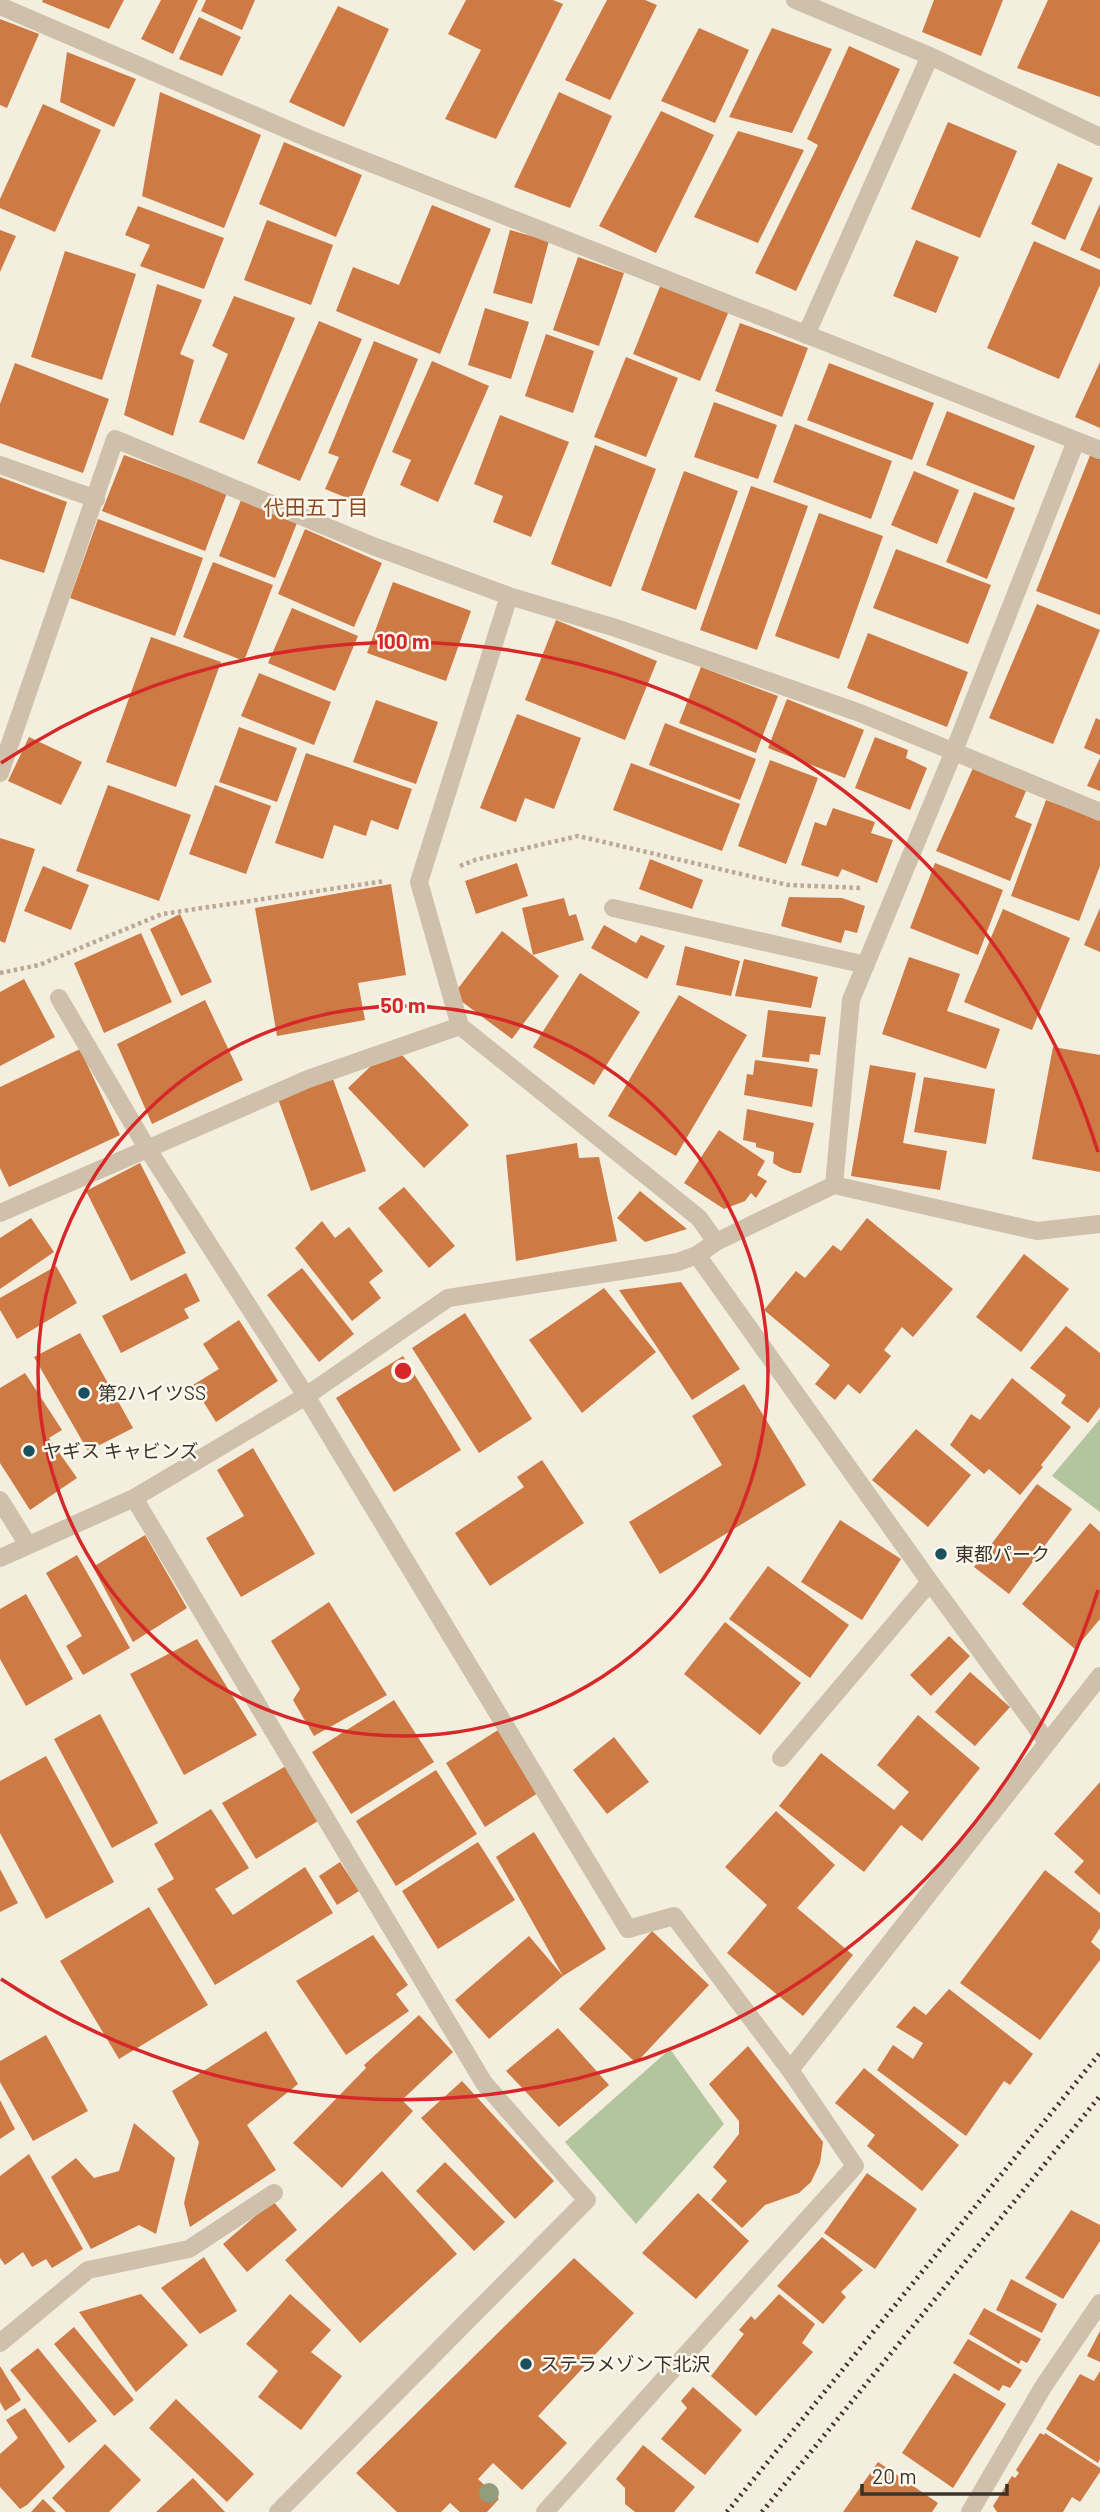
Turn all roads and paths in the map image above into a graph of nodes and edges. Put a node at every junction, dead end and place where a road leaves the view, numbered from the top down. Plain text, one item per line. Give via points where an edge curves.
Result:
1 (795, 0) edge
2 (0, 6) edge
3 (930, 56) junction
4 (1100, 137) edge
5 (806, 335) junction
6 (1076, 440) junction
7 (1100, 450) edge
8 (0, 465) edge
9 (96, 499) junction
10 (509, 596) junction
11 (4, 749) edge
12 (954, 751) junction
13 (0, 773) edge
14 (1100, 812) edge
15 (419, 882) junction
16 (897, 889) junction
17 (613, 908) dead end
18 (866, 965) junction
19 (0, 973) edge
20 (59, 998) dead end
21 (460, 1026) junction
22 (147, 1148) junction
23 (834, 1185) junction
24 (0, 1213) edge
25 (1100, 1224) edge
26 (716, 1241) junction
27 (697, 1255) junction
28 (306, 1396) junction
29 (134, 1499) junction
30 (0, 1500) edge
31 (27, 1545) junction
32 (0, 1558) edge
33 (930, 1582) junction
34 (1100, 1675) edge
35 (1047, 1742) junction
36 (781, 1758) dead end
37 (790, 2070) junction
38 (274, 2193) dead end
39 (1100, 2303) edge
40 (0, 2343) edge
41 (278, 2512) edge
42 (545, 2512) edge
43 (970, 2512) edge

1 - 3 street
2 - 5 street via 312,140
3 - 4 street
3 - 5 street
5 - 6 street
6 - 7 street
6 - 12 street
8 - 9 street
9 - 10 street via 115,439 373,546
9 - 11 street
10 - 12 street via 847,708
10 - 15 street
11 - 13 street
12 - 14 street
12 - 16 street
15 - 16 path via 475,860 578,836 788,885
15 - 19 path via 396,880 162,914 39,965
15 - 21 street
16 - 18 street
17 - 18 street
18 - 23 street via 851,1000
20 - 22 street
21 - 22 street via 308,1079
21 - 26 street via 699,1218
22 - 24 street
22 - 28 street
23 - 25 street via 1037,1231
23 - 26 street
26 - 27 street
27 - 28 street via 678,1262 448,1298
27 - 33 street
28 - 29 street
28 - 37 street via 628,1929 674,1916
29 - 31 street
29 - 41 street via 484,2083 587,2200
30 - 31 street
31 - 32 street
33 - 35 street
33 - 36 street
34 - 35 street
35 - 37 street
37 - 42 street via 855,2166
38 - 40 street via 190,2249 88,2270
39 - 43 street via 1043,2387

